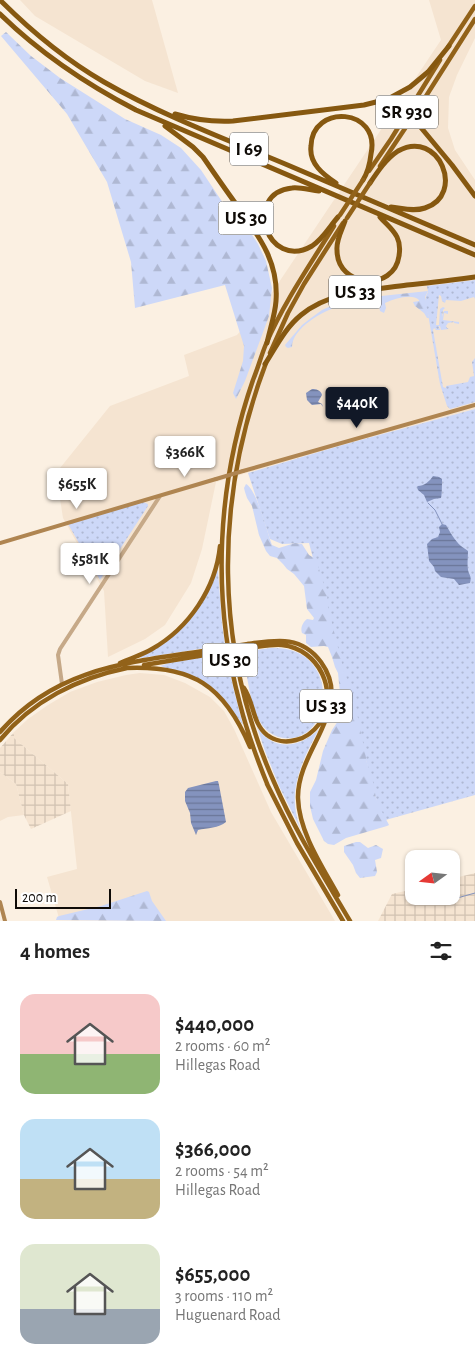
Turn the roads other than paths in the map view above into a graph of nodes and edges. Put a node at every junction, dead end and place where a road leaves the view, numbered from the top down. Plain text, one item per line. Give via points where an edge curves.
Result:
1 (0, 0) edge
2 (475, 6) edge
3 (0, 14) edge
4 (475, 19) edge
5 (449, 46) junction
6 (158, 110) junction
7 (414, 115) junction
8 (157, 120) junction
9 (364, 178) junction
10 (371, 181) junction
11 (340, 187) junction
12 (327, 193) junction
13 (475, 196) edge
14 (383, 206) junction
15 (378, 215) junction
16 (339, 216) junction
17 (346, 219) junction
18 (475, 245) edge
19 (475, 256) edge
20 (475, 277) edge
21 (267, 342) junction
22 (266, 364) junction
23 (475, 405) edge
24 (160, 496) junction
25 (222, 528) junction
26 (0, 542) edge
27 (248, 646) junction
28 (217, 651) junction
29 (113, 666) junction
30 (126, 668) junction
31 (240, 682) junction
32 (62, 684) junction
33 (0, 732) edge
34 (0, 740) edge
35 (268, 786) junction
36 (0, 902) edge
37 (5, 921) edge
38 (343, 921) edge
39 (351, 921) edge

1 - 6 highway, I 69 via 78,65
2 - 5 highway, SR 930
3 - 8 highway, I 69 via 76,76
4 - 7 highway, SR 930
5 - 6 highway via 428,72 410,87 388,99 364,105 233,122 196,120
5 - 9 highway, SR 930
6 - 11 highway, I 69
7 - 10 highway, SR 930
7 - 13 highway
8 - 12 highway, I 69
8 - 21 highway, US 30 via 203,157 265,247 274,270 276,291
9 - 11 highway, US 33 via 372,151 370,132 361,121 332,117 315,130 310,150 318,168
9 - 16 highway, US 33, bridge
10 - 14 highway, US 30 via 387,161 408,147 431,152 442,164 446,182 439,199 432,205 416,210
10 - 17 highway, US 30, bridge
11 - 14 highway, I 69
12 - 15 highway, I 69
12 - 16 highway via 292,187 276,193 264,213 268,235 287,250 304,250 314,245
14 - 18 highway, I 69
15 - 17 highway via 397,237 400,254 389,274 374,281 352,277 340,264 337,242
15 - 19 highway, I 69
16 - 21 highway, US 33
17 - 22 highway, US 30 via 304,284
20 - 22 highway, US 33 via 368,290 319,303 289,327
21 - 25 highway, US 30 via 236,436
22 - 31 highway, US 30 via 251,407 233,484 229,530 228,598
23 - 24 main road, bridge
24 - 26 main road
24 - 32 street via 60,649
25 - 29 highway via 214,574 194,612 158,645
25 - 35 highway, US 30 via 223,595 230,661 239,703
27 - 28 highway, US 33, bridge
27 - 31 highway, US 33 via 284,645 312,659 322,672 327,704 311,733 288,742 276,739 266,734 257,723
27 - 39 highway via 283,640 301,645 314,654 329,677 331,706 303,768 298,808 307,836
28 - 29 highway
28 - 30 highway, US 33
29 - 32 highway
30 - 34 highway, US 33 via 94,676 63,690 26,714
30 - 35 highway via 173,670 211,689 235,715
31 - 39 highway, US 30 via 261,749 282,800
32 - 33 highway via 30,703
35 - 38 highway, US 30
36 - 37 main road

